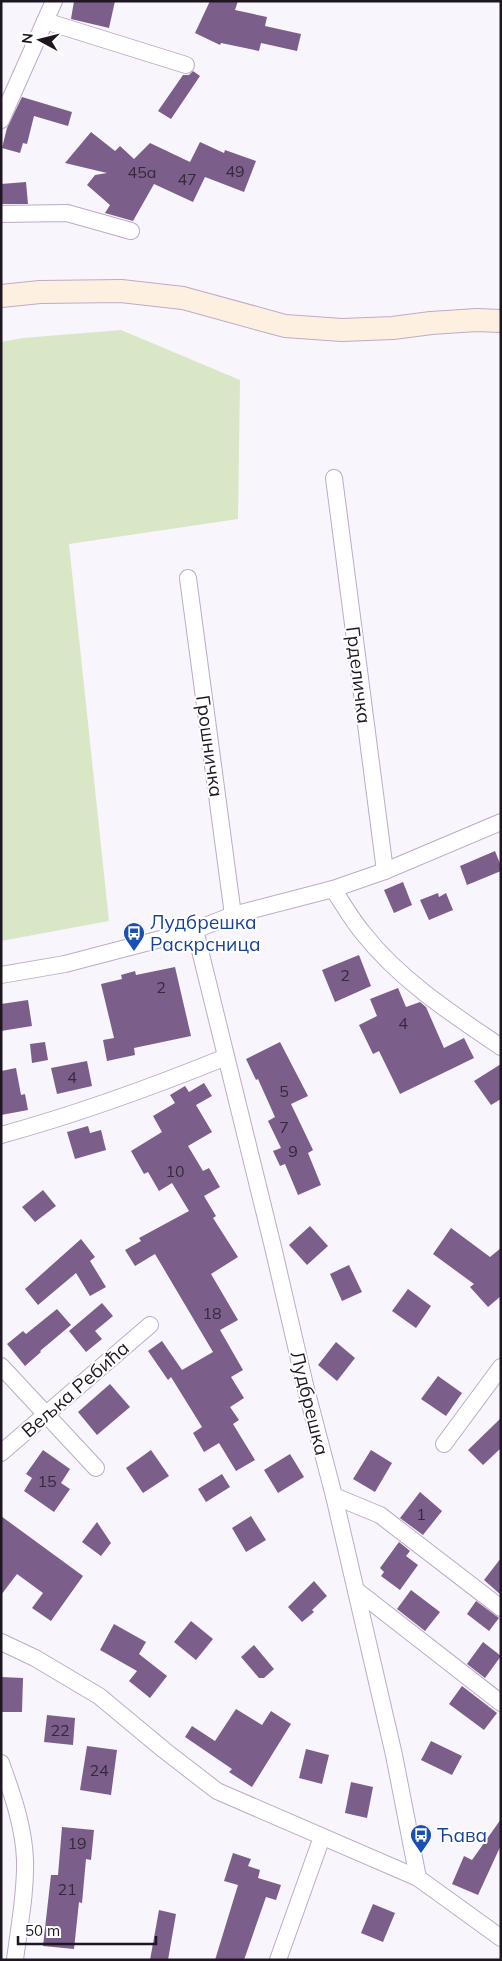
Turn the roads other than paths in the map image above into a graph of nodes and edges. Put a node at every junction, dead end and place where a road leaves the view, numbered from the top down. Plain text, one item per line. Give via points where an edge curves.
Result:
1 (54, 1) edge
2 (44, 21) junction
3 (186, 65) dead end
4 (1, 120) edge
5 (1, 214) edge
6 (131, 231) dead end
7 (1, 296) edge
8 (501, 321) edge
9 (334, 478) dead end
10 (188, 578) dead end
11 (501, 822) edge
12 (385, 871) junction
13 (333, 889) junction
14 (233, 915) junction
15 (195, 930) junction
16 (1, 975) edge
17 (501, 1047) edge
18 (226, 1057) junction
19 (1, 1135) edge
20 (150, 1325) dead end
21 (1, 1366) edge
22 (501, 1367) edge
23 (46, 1414) junction
24 (444, 1444) dead end
25 (1, 1453) edge
26 (96, 1468) dead end
27 (334, 1496) junction
28 (356, 1590) junction
29 (501, 1608) edge
30 (1, 1642) edge
31 (501, 1703) edge
32 (1, 1763) edge
33 (322, 1837) junction
34 (418, 1878) junction
35 (501, 1938) edge
36 (15, 1960) edge
37 (278, 1960) edge

1 - 2 street
2 - 3 street
2 - 4 street
5 - 6 street via 67,213
7 - 8 street via 121,291 183,298 285,326 342,330
9 - 12 street, Грделичка
10 - 14 street, Грошничка
11 - 12 street
12 - 13 street
13 - 14 street
13 - 17 street via 363,934 398,971
14 - 15 street
15 - 16 street via 65,964
15 - 18 street, Лудбрешка
18 - 19 street via 134,1094
18 - 27 street, Лудбрешка via 304,1386
20 - 23 street, Вељка Ребића
21 - 23 street
22 - 24 street
23 - 25 street, Вељка Ребића
23 - 26 street
27 - 28 street, Лудбрешка
27 - 29 street via 380,1515
28 - 31 street
28 - 34 street, Лудбрешка
30 - 33 street via 99,1696 217,1791
32 - 36 street via 18,1814 25,1859
33 - 34 street
33 - 37 street
34 - 35 street

